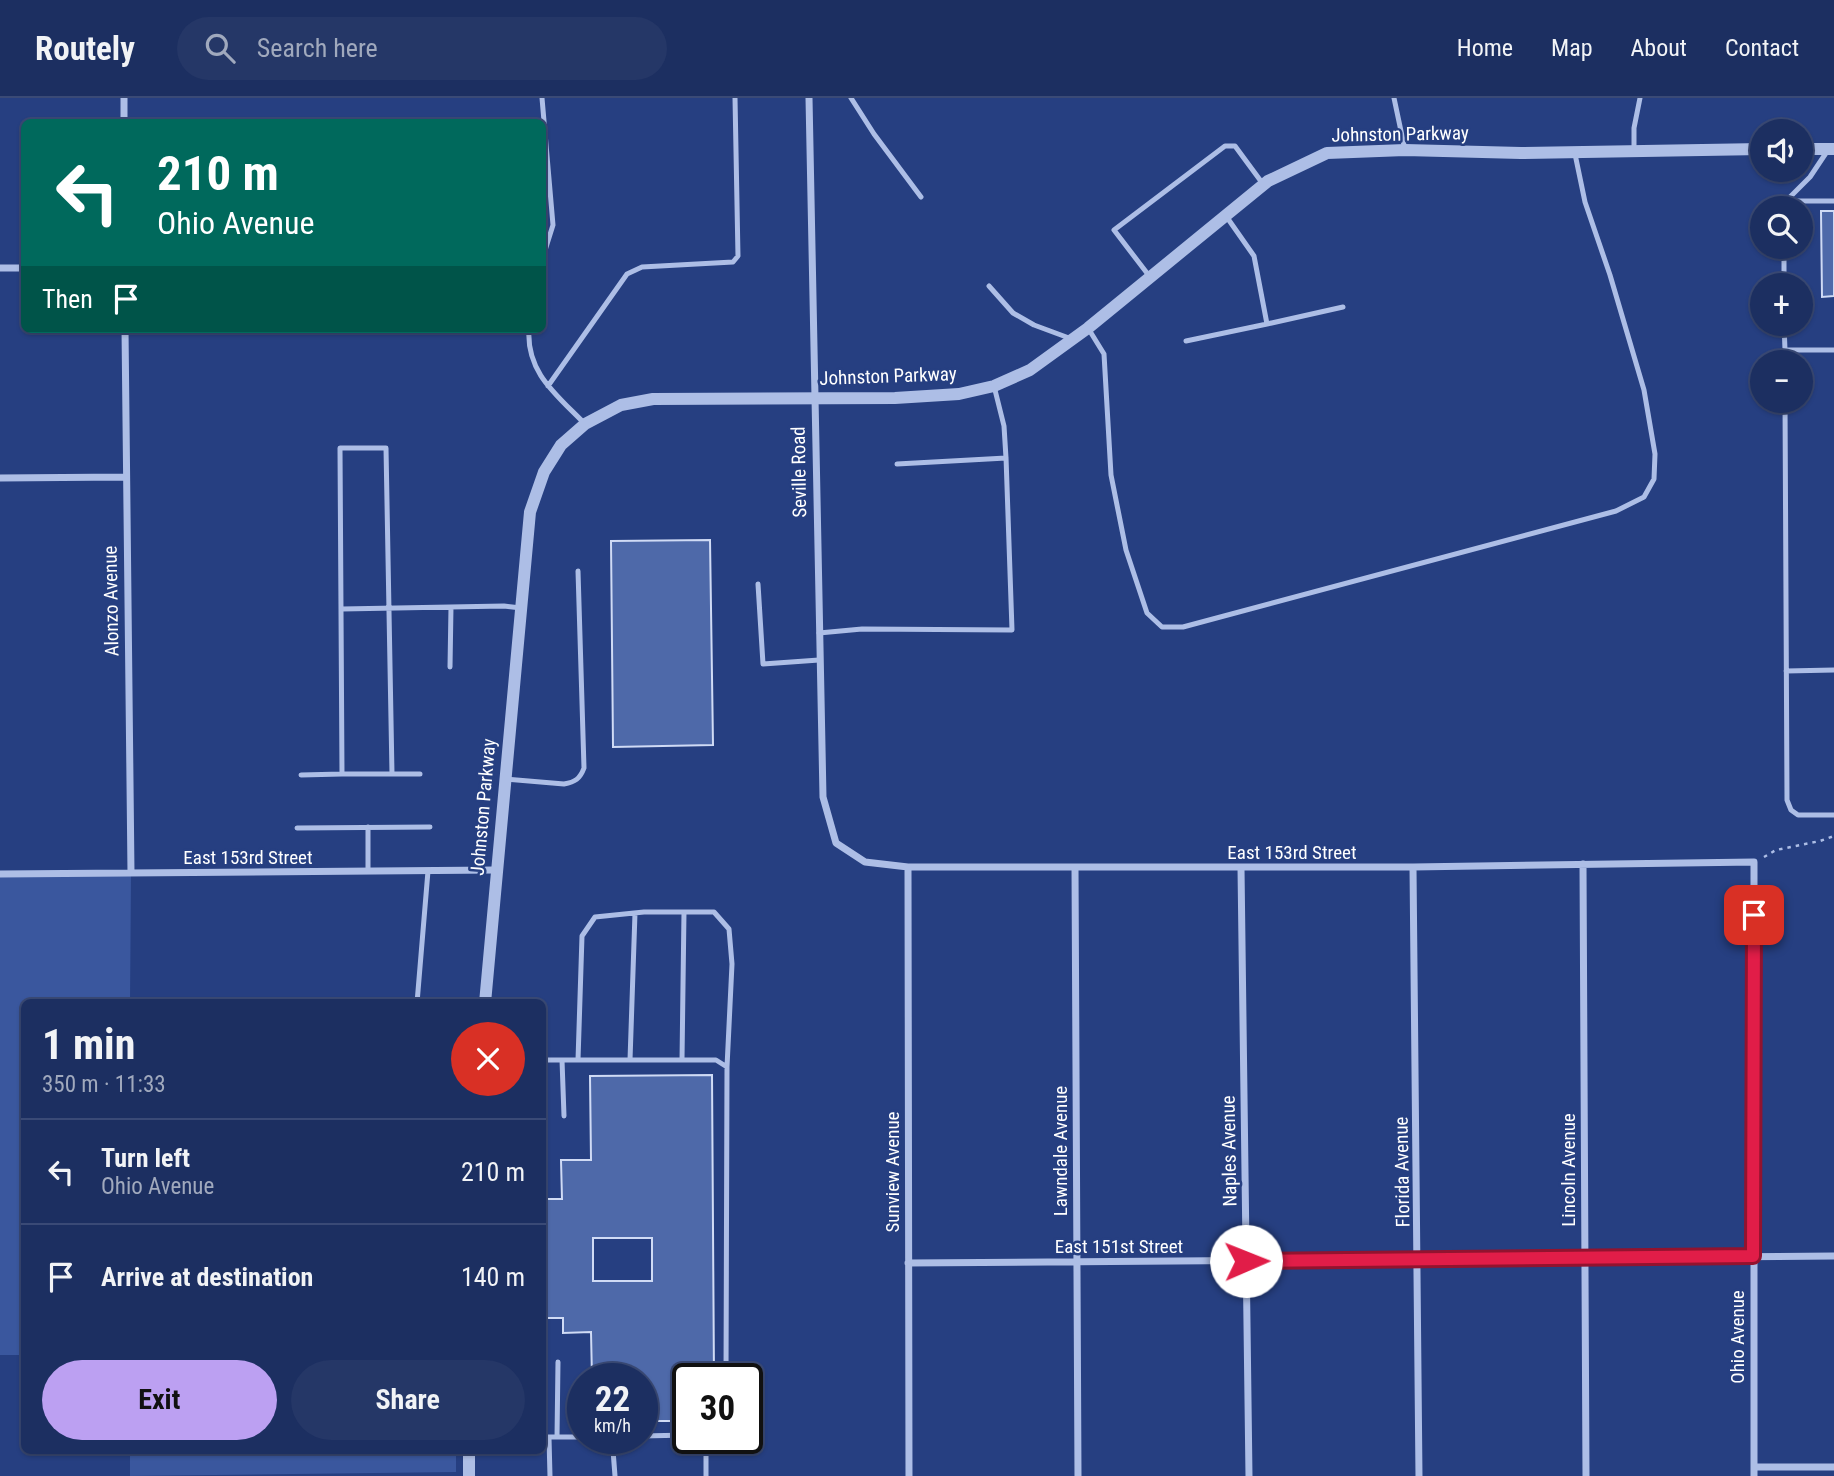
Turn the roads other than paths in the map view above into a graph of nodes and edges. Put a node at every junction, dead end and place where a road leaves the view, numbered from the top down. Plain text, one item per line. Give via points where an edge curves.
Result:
1 (124, 98) edge
2 (542, 98) edge
3 (735, 98) edge
4 (808, 98) edge
5 (851, 98) edge
6 (1394, 98) edge
7 (1640, 98) edge
8 (124, 119) edge
9 (544, 119) edge
10 (546, 144) edge
11 (1750, 149) edge
12 (1813, 149) edge
13 (1831, 149) edge
14 (1405, 150) junction
15 (1634, 151) junction
16 (1575, 152) junction
17 (1264, 185) junction
18 (1794, 196) edge
19 (921, 197) dead end
20 (1834, 201) edge
21 (1813, 203) edge
22 (1226, 216) junction
23 (546, 247) edge
24 (0, 268) edge
25 (21, 268) edge
26 (1150, 277) junction
27 (989, 286) dead end
28 (1343, 307) dead end
29 (1267, 324) junction
30 (1088, 328) junction
31 (125, 333) edge
32 (529, 333) edge
33 (1784, 336) edge
34 (1072, 339) junction
35 (1186, 341) dead end
36 (1834, 349) edge
37 (1785, 350) joint
38 (548, 386) junction
39 (994, 386) junction
40 (813, 399) junction
41 (1785, 413) edge
42 (585, 424) junction
43 (1006, 457) junction
44 (897, 464) dead end
45 (125, 477) junction
46 (0, 478) edge
47 (578, 571) dead end
48 (758, 583) dead end
49 (451, 607) junction
50 (521, 608) junction
51 (342, 609) junction
52 (389, 609) junction
53 (819, 633) junction
54 (820, 660) junction
55 (450, 667) dead end
56 (1834, 670) edge
57 (1786, 671) junction
58 (341, 774) junction
59 (392, 774) junction
60 (419, 774) dead end
61 (301, 775) dead end
62 (505, 779) junction
63 (1834, 816) edge
64 (368, 827) junction
65 (430, 827) dead end
66 (297, 828) dead end
67 (836, 843) joint
68 (1754, 862) joint
69 (1583, 864) junction
70 (908, 867) junction
71 (1075, 867) junction
72 (1241, 867) junction
73 (1413, 867) junction
74 (496, 870) junction
75 (428, 871) junction
76 (368, 872) junction
77 (131, 873) junction
78 (0, 874) edge
79 (684, 912) junction
80 (635, 913) junction
81 (418, 999) edge
82 (485, 999) edge
83 (546, 1060) edge
84 (562, 1060) junction
85 (578, 1060) junction
86 (630, 1060) junction
87 (682, 1060) junction
88 (726, 1067) junction
89 (564, 1116) dead end
90 (1753, 1256) junction
91 (1834, 1256) edge
92 (1419, 1259) junction
93 (1584, 1259) junction
94 (1246, 1261) junction
95 (1076, 1262) junction
96 (908, 1263) junction
97 (558, 1362) dead end
98 (726, 1363) edge
99 (546, 1437) edge
100 (557, 1437) junction
101 (567, 1437) edge
102 (469, 1454) edge
103 (613, 1454) edge
104 (705, 1454) edge
105 (1834, 1467) edge
106 (1754, 1472) edge
107 (469, 1476) edge
108 (550, 1476) edge
109 (615, 1476) edge
110 (706, 1476) edge
111 (909, 1476) edge
112 (1078, 1476) edge
113 (1249, 1476) edge
114 (1419, 1476) edge
115 (1586, 1476) edge

1 - 8 street
2 - 9 lane
3 - 38 lane via 738,256 733,262 642,267 627,274
4 - 40 street, Seville Road
5 - 19 lane
6 - 14 lane
7 - 15 lane
10 - 23 lane via 553,225
11 - 15 street, Johnston Parkway
12 - 13 street
13 - 18 lane
14 - 16 street, Johnston Parkway
14 - 17 street, Johnston Parkway via 1327,153
15 - 16 street, Johnston Parkway
16 - 30 lane via 1585,202 1644,390 1655,454 1654,479 1644,497 1616,511 1184,627 1162,627 1147,613 1126,550 1111,475 1104,355
17 - 22 street, Johnston Parkway
17 - 26 lane via 1235,146 1225,146 1114,230
20 - 21 lane
22 - 26 street, Johnston Parkway
22 - 29 lane via 1254,256
24 - 25 street
26 - 30 street, Johnston Parkway
27 - 34 lane via 1013,313
28 - 29 lane
29 - 35 lane
30 - 34 street, Johnston Parkway
31 - 45 street, Alonzo Avenue
32 - 38 lane via 532,362
33 - 37 lane
34 - 39 street, Johnston Parkway via 1030,370
36 - 37 lane
38 - 42 lane
39 - 40 street, Johnston Parkway via 959,394
39 - 43 lane
40 - 42 street, Johnston Parkway via 653,399 621,405
40 - 53 street, Seville Road
41 - 57 lane
42 - 50 street, Johnston Parkway via 561,445 544,472 530,512
43 - 44 lane
43 - 53 lane via 1012,630
45 - 46 street
45 - 77 street, Alonzo Avenue
47 - 62 lane via 584,768 574,782
48 - 54 lane via 763,664
49 - 50 lane
49 - 52 lane
49 - 55 lane
50 - 62 street, Johnston Parkway
51 - 52 lane
51 - 52 lane via 340,448 386,447
51 - 58 lane
52 - 59 lane
53 - 54 street, Seville Road
54 - 67 street, Seville Road via 823,797
56 - 57 lane
57 - 63 lane via 1787,800 1798,815
58 - 59 lane
58 - 61 lane
59 - 60 lane
62 - 74 street, Johnston Parkway
64 - 65 lane
64 - 66 lane
64 - 76 lane
67 - 70 street, East 153rd Street via 865,862
68 - 69 street, East 153rd Street
68 - 90 street, Ohio Avenue
69 - 73 street, East 153rd Street
69 - 93 street, Lincoln Avenue
70 - 71 street, East 153rd Street
70 - 96 street, Sunview Avenue
71 - 72 street, East 153rd Street
71 - 95 street, Lawndale Avenue
72 - 73 street, East 153rd Street
72 - 94 street, Naples Avenue
73 - 92 street, Florida Avenue
74 - 75 street, East 153rd Street
74 - 82 street, Johnston Parkway
75 - 76 street, East 153rd Street
75 - 81 lane
76 - 77 street, East 153rd Street
77 - 78 street, East 153rd Street
79 - 80 lane
79 - 87 lane
79 - 88 lane via 714,912 729,929 732,964
80 - 85 lane via 596,916 582,936
80 - 86 lane
83 - 84 lane
84 - 85 lane
84 - 89 lane
85 - 86 lane
86 - 87 lane
87 - 88 lane via 716,1060
88 - 98 lane
90 - 91 street, East 151st Street
90 - 93 street, East 151st Street
90 - 106 street, Ohio Avenue
92 - 93 street, East 151st Street
92 - 94 street, East 151st Street
92 - 114 street, Florida Avenue
93 - 115 street, Lincoln Avenue
94 - 95 street, East 151st Street
94 - 113 street, Naples Avenue
95 - 96 street, East 151st Street
95 - 112 street, Lawndale Avenue
96 - 111 street, Sunview Avenue
97 - 100 lane
99 - 100 lane
99 - 108 lane
100 - 101 lane
102 - 107 street
103 - 109 lane
104 - 110 lane
105 - 106 street

